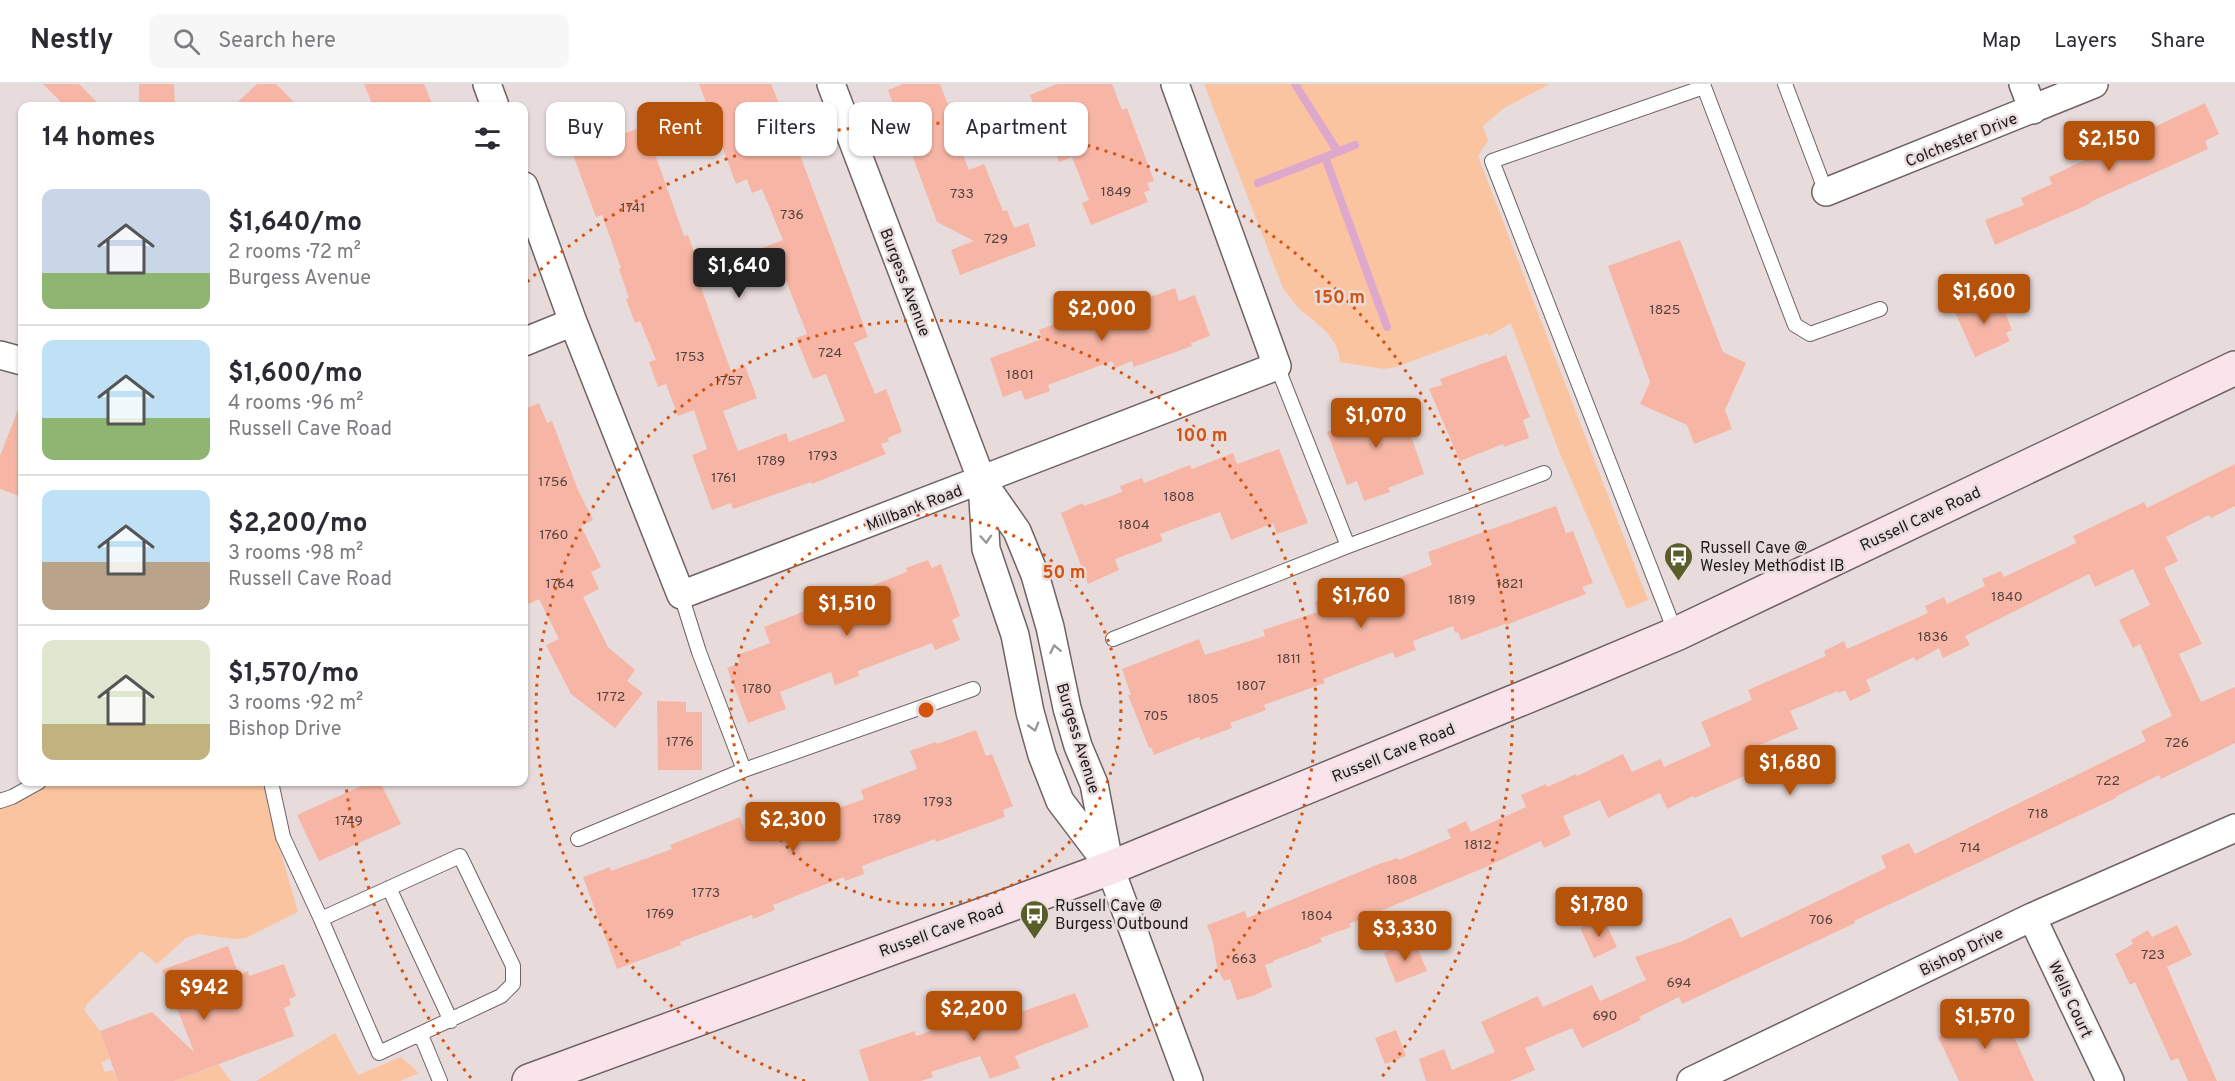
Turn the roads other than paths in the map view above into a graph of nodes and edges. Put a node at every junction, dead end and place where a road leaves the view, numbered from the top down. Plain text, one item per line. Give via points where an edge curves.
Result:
1 (487, 84) edge
2 (831, 84) edge
3 (1175, 84) edge
4 (1785, 84) edge
5 (2023, 84) edge
6 (2094, 84) edge
7 (1709, 86) edge
8 (494, 102) edge
9 (2033, 110) junction
10 (1826, 192) joint
11 (528, 197) edge
12 (1880, 309) dead end
13 (573, 322) junction
14 (528, 340) edge
15 (0, 355) edge
16 (18, 360) edge
17 (1277, 366) junction
18 (2235, 368) edge
19 (1544, 473) dead end
20 (982, 481) junction
21 (1348, 546) junction
22 (681, 596) junction
23 (1676, 634) junction
24 (1113, 639) dead end
25 (973, 689) dead end
26 (744, 770) junction
27 (31, 786) edge
28 (272, 786) edge
29 (0, 801) edge
30 (2235, 828) edge
31 (578, 839) dead end
32 (1110, 868) junction
33 (389, 888) junction
34 (2032, 917) junction
35 (321, 919) junction
36 (451, 1021) junction
37 (421, 1035) junction
38 (440, 1081) edge
39 (529, 1081) edge
40 (1190, 1081) edge
41 (1692, 1081) edge
42 (2110, 1081) edge

1 - 8 street
2 - 20 street, Burgess Avenue
3 - 17 street
4 - 10 lane
5 - 9 street
6 - 9 street, Colchester Drive
7 - 12 lane via 1795,326 1810,334
7 - 23 lane via 1492,161
9 - 10 street, Colchester Drive
11 - 13 street
13 - 14 street
13 - 22 street
15 - 16 street
17 - 20 street, Millbank Road
17 - 21 lane
18 - 23 main road, Russell Cave Road
19 - 21 lane
20 - 22 street, Millbank Road
32 -> 20 street, Burgess Avenue via 1094,784 1078,746 1035,575 1017,531
20 -> 32 street, Burgess Avenue via 986,549 1015,634 1042,755 1060,801
21 - 24 lane
22 - 26 lane
23 - 32 main road, Russell Cave Road
25 - 26 lane
26 - 31 lane
27 - 29 lane
28 - 35 lane via 283,837
30 - 34 street, Bishop Drive
32 - 39 main road, Russell Cave Road
32 - 40 street, Burgess Avenue
33 - 35 lane
33 - 36 lane
33 - 36 lane via 460,856 513,966 513,984 501,996
34 - 41 street, Bishop Drive
34 - 42 street, Wells Court
35 - 37 lane via 379,1053
36 - 37 lane
37 - 38 lane

